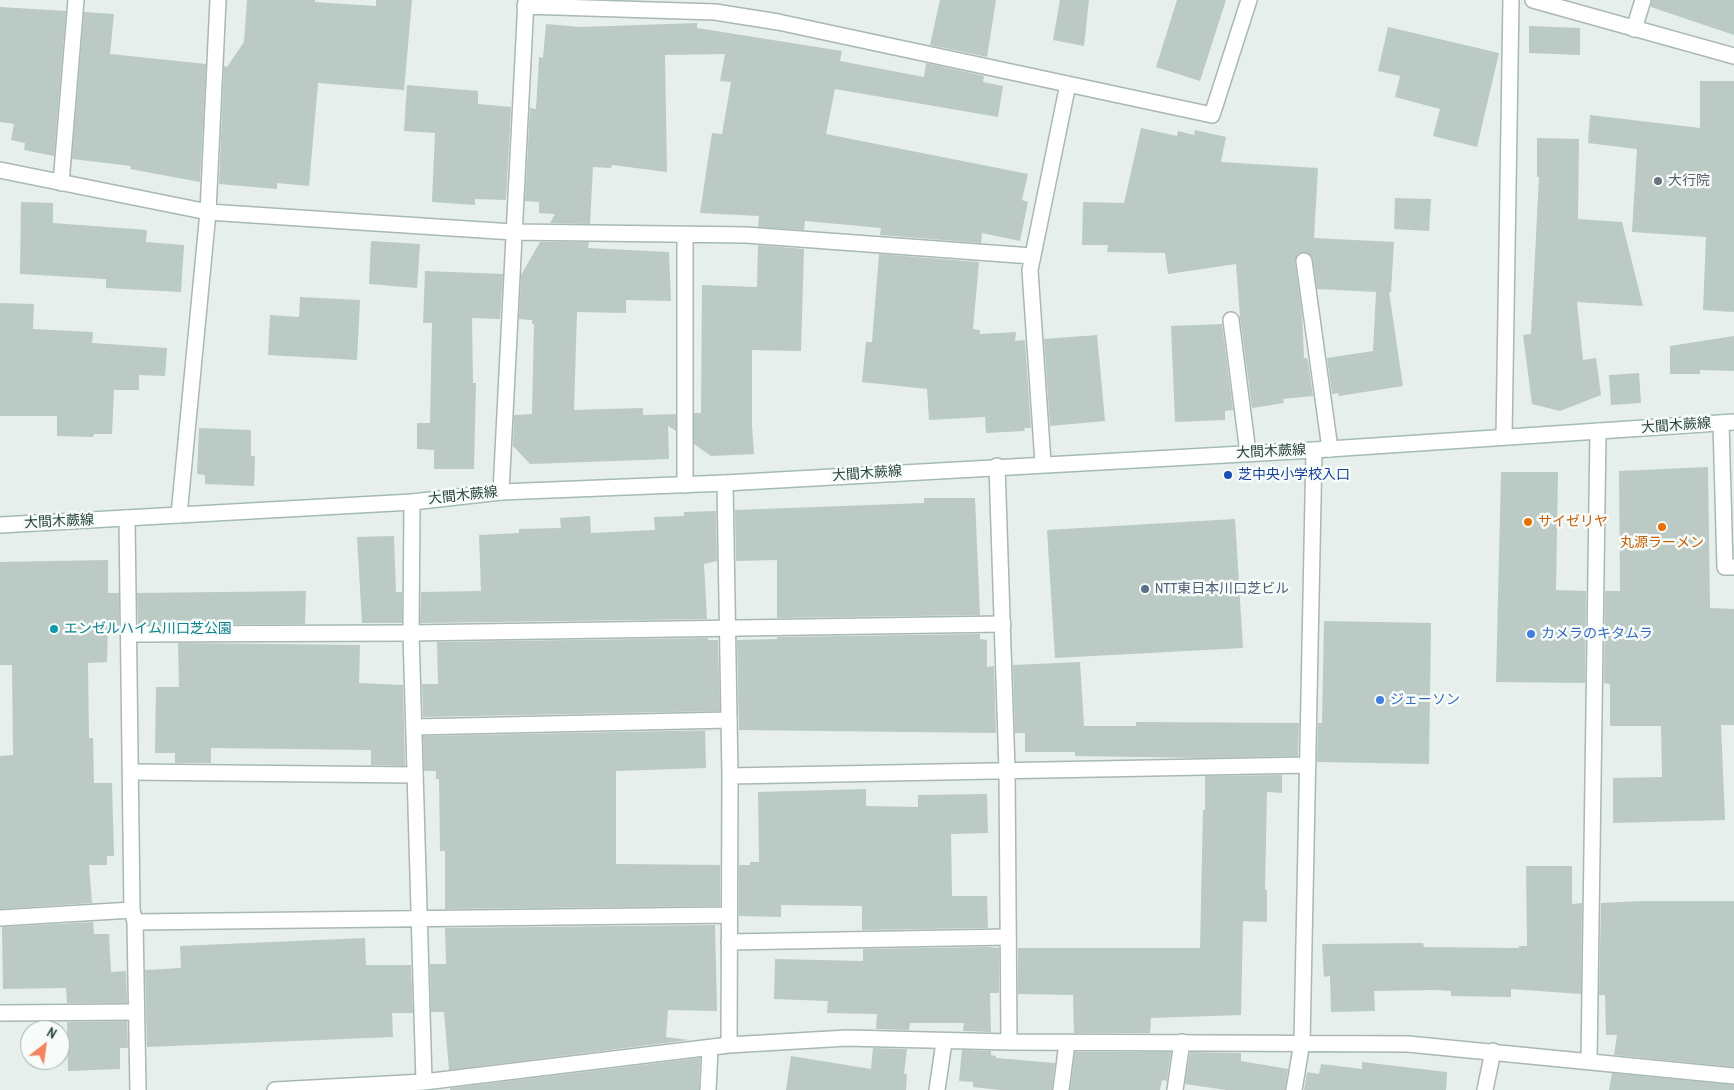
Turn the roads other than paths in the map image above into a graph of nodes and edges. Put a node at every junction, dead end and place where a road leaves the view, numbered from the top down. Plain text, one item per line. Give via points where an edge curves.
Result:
1 (76, 0) edge
2 (218, 0) edge
3 (1249, 0) edge
4 (1511, 0) edge
5 (1533, 0) edge
6 (1643, 0) edge
7 (525, 3) edge
8 (1634, 29) junction
9 (1734, 56) edge
10 (1068, 84) junction
11 (0, 170) edge
12 (61, 183) junction
13 (208, 212) junction
14 (513, 232) junction
15 (685, 234) junction
16 (1032, 256) junction
17 (1304, 260) dead end
18 (1231, 320) dead end
19 (1728, 422) edge
20 (1598, 432) junction
21 (1504, 436) junction
22 (1330, 449) junction
23 (1314, 450) junction
24 (1248, 453) junction
25 (1043, 464) junction
26 (997, 466) junction
27 (725, 483) junction
28 (685, 484) junction
29 (501, 492) junction
30 (412, 502) junction
31 (179, 515) junction
32 (127, 518) junction
33 (0, 525) edge
34 (1734, 567) edge
35 (1004, 624) junction
36 (729, 627) junction
37 (411, 633) junction
38 (130, 634) junction
39 (729, 720) junction
40 (414, 727) junction
41 (1308, 764) junction
42 (1007, 770) junction
43 (132, 772) junction
44 (415, 775) junction
45 (730, 776) junction
46 (729, 915) junction
47 (134, 916) junction
48 (0, 918) edge
49 (420, 918) junction
50 (1008, 936) junction
51 (729, 942) junction
52 (136, 1012) junction
53 (0, 1014) edge
54 (944, 1042) junction
55 (1009, 1042) junction
56 (1067, 1042) junction
57 (1182, 1042) junction
58 (1302, 1042) junction
59 (728, 1045) junction
60 (710, 1049) junction
61 (1493, 1051) junction
62 (1589, 1060) junction
63 (1734, 1076) edge
64 (424, 1082) junction
65 (138, 1090) edge
66 (275, 1090) edge
67 (708, 1090) edge
68 (937, 1090) edge
69 (1061, 1090) edge
70 (1175, 1090) edge
71 (1294, 1090) edge
72 (1485, 1090) edge

1 - 12 street
2 - 13 street
3 - 10 street via 1212,115
4 - 21 street
5 - 8 street
6 - 8 street
7 - 10 street via 715,12 778,22
7 - 14 street
8 - 9 street
10 - 16 street
11 - 12 street
12 - 13 street
13 - 14 street
13 - 31 street
14 - 15 street
14 - 29 street
15 - 16 street via 746,235
15 - 28 street
16 - 25 street via 1030,270
17 - 22 street
18 - 24 street
19 - 20 street, 大間木蕨線
19 - 34 street via 1725,567
20 - 21 street, 大間木蕨線
20 - 62 street
21 - 22 street, 大間木蕨線
22 - 23 street, 大間木蕨線
23 - 24 street, 大間木蕨線
23 - 41 street
24 - 25 street, 大間木蕨線
25 - 26 street, 大間木蕨線
26 - 27 street, 大間木蕨線
26 - 35 street
27 - 28 street, 大間木蕨線
27 - 36 street
28 - 29 street, 大間木蕨線
29 - 30 street, 大間木蕨線
30 - 31 street, 大間木蕨線
30 - 37 street
31 - 32 street, 大間木蕨線
32 - 33 street, 大間木蕨線
32 - 38 street
35 - 36 street
35 - 42 street
36 - 37 street
36 - 39 street
37 - 38 street
37 - 40 street
38 - 43 street
39 - 40 street
39 - 45 street
40 - 44 street
41 - 42 street
41 - 58 street
42 - 45 street
42 - 50 street
43 - 44 street
43 - 47 street
44 - 49 street
45 - 46 street
46 - 49 street
46 - 51 street
47 - 48 street
47 - 49 street
47 - 52 street
49 - 64 street
50 - 51 street
50 - 55 street
51 - 59 street
52 - 53 street
52 - 65 street
54 - 55 street
54 - 59 street via 847,1038
54 - 68 street
55 - 56 street
56 - 57 street
56 - 69 street
57 - 58 street
57 - 70 street
58 - 61 street via 1408,1044
58 - 71 street
59 - 60 street
60 - 64 street
60 - 67 street
61 - 62 street
61 - 72 street
62 - 63 street
64 - 66 street

